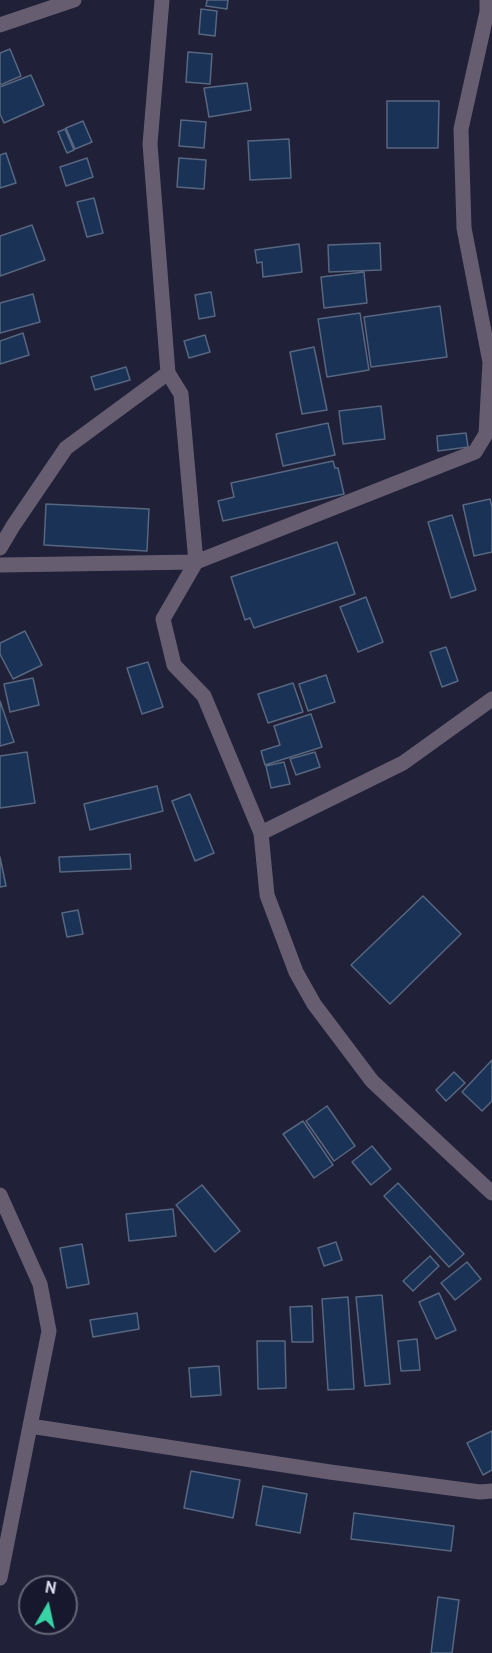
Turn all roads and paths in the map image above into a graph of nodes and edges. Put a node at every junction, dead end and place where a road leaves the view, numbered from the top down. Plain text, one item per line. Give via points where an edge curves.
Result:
1 (74, 0) edge
2 (162, 0) edge
3 (489, 8) edge
4 (0, 25) edge
5 (168, 374) junction
6 (6, 526) edge
7 (0, 548) edge
8 (196, 562) junction
9 (0, 565) edge
10 (492, 699) edge
11 (261, 833) junction
12 (492, 1193) edge
13 (0, 1195) edge
14 (30, 1426) junction
15 (492, 1491) edge
16 (0, 1578) edge

1 - 4 street
2 - 5 street via 150,144
3 - 8 street via 461,129 464,228 490,362 486,434 475,452
5 - 6 street via 66,447
5 - 8 street via 181,394
6 - 7 street
8 - 9 street
8 - 11 street via 163,619 174,665 204,696
10 - 11 street via 403,763
11 - 12 street via 267,895 296,972 314,1004 372,1081
13 - 14 street via 40,1284 49,1331
14 - 15 street via 330,1473
14 - 16 street

